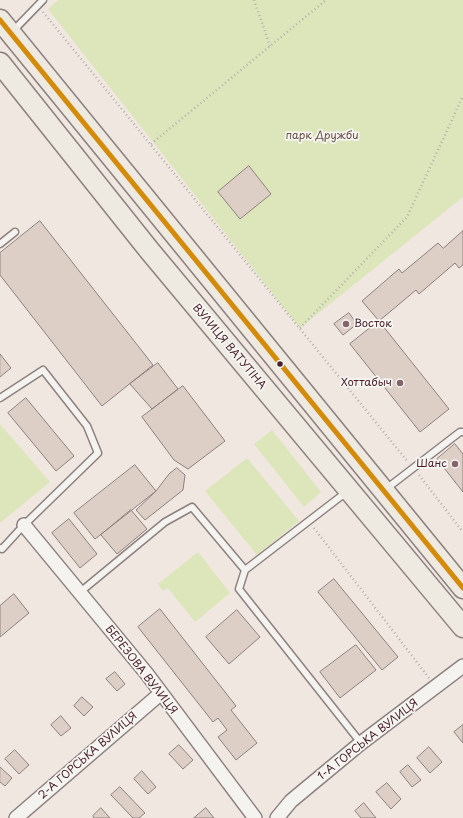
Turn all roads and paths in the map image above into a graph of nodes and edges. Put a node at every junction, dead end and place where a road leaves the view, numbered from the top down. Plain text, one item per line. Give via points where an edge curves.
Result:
1 (43, 0) edge
2 (254, 0) edge
3 (326, 0) edge
4 (53, 22) dead end
5 (5, 26) edge
6 (270, 46) junction
7 (0, 63) edge
8 (463, 96) edge
9 (151, 144) junction
10 (15, 232) dead end
11 (0, 244) edge
12 (300, 328) junction
13 (0, 398) edge
14 (463, 432) edge
15 (414, 468) junction
16 (384, 491) junction
17 (350, 492) junction
18 (309, 521) junction
19 (24, 525) junction
20 (463, 532) edge
21 (0, 548) edge
22 (245, 570) junction
23 (463, 588) edge
24 (79, 593) junction
25 (463, 627) edge
26 (463, 666) edge
27 (437, 687) junction
28 (160, 694) junction
29 (361, 744) junction
30 (16, 818) edge
31 (255, 818) edge
32 (277, 818) edge

1 - 5 lane
2 - 6 path
3 - 6 path
4 - 9 path
5 - 16 main road
6 - 9 path
7 - 17 main road, ВУЛИЦЯ ВАТУТІНА via 149,250
8 - 12 path via 407,217
9 - 12 path
10 - 11 lane
12 - 15 path
13 - 19 lane via 43,370 87,426 98,453
14 - 15 lane
15 - 16 lane
15 - 20 path
16 - 23 main road
17 - 18 lane
17 - 25 main road, ВУЛИЦЯ ВАТУТІНА
18 - 22 lane
18 - 27 path via 335,558
19 - 21 lane via 2,549
19 - 24 street, БЕРЕЗОВА ВУЛИЦЯ
22 - 24 lane via 192,507 166,522
22 - 29 lane via 239,589
24 - 28 street, БЕРЕЗОВА ВУЛИЦЯ via 147,674
26 - 27 street, 1-А ГОРСЬКА ВУЛИЦЯ
27 - 29 street, 1-А ГОРСЬКА ВУЛИЦЯ
28 - 30 street, 2-А ГОРСЬКА ВУЛИЦЯ
28 - 31 street, БЕРЕЗОВА ВУЛИЦЯ
29 - 32 street, 1-А ГОРСЬКА ВУЛИЦЯ via 291,801

